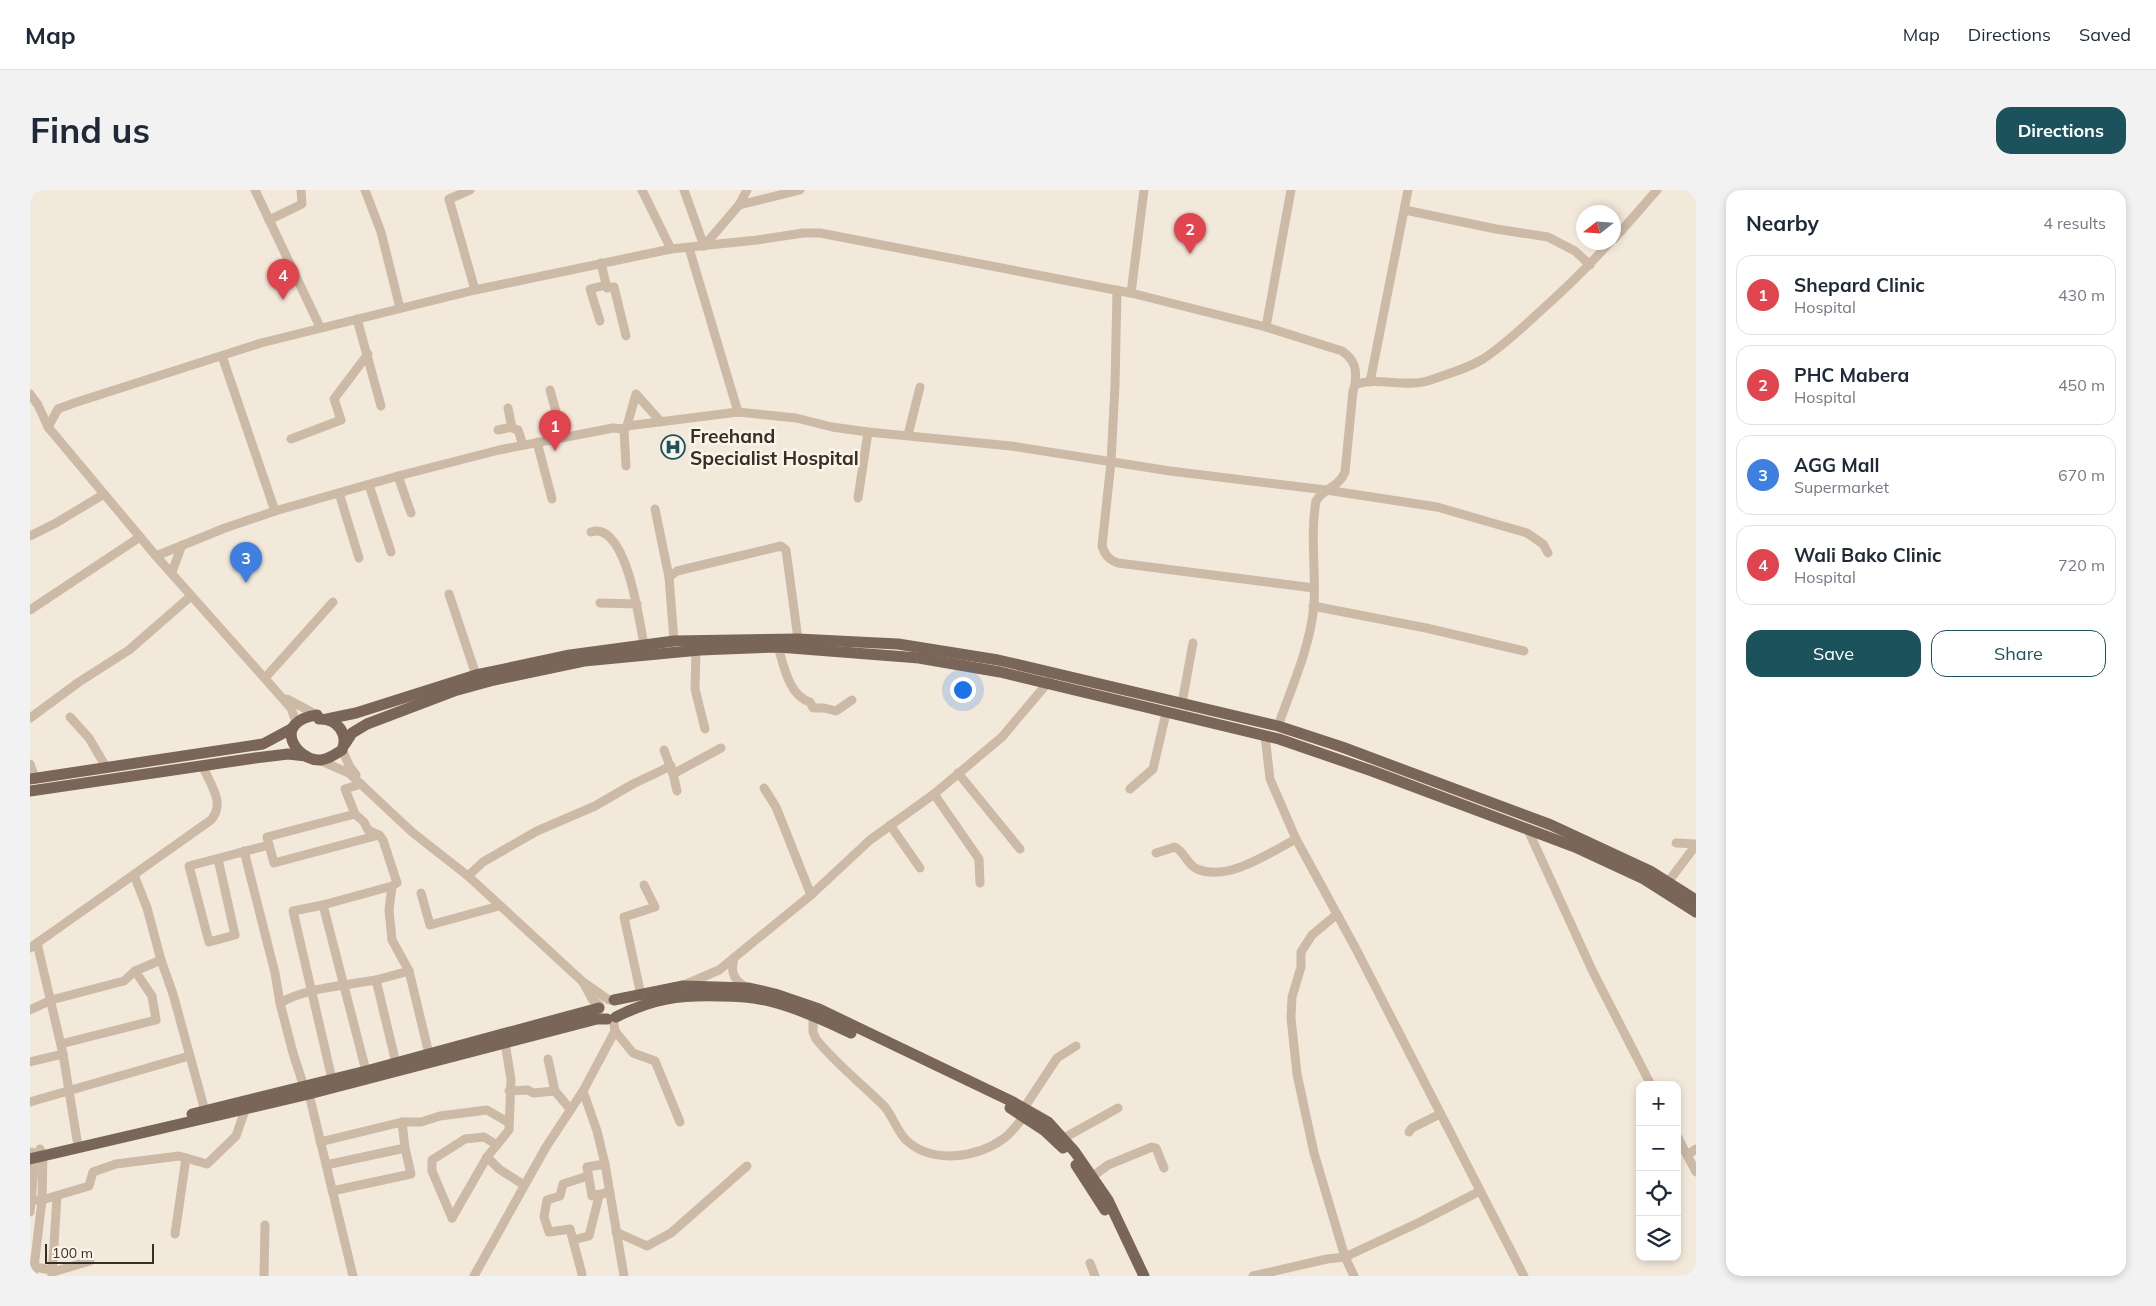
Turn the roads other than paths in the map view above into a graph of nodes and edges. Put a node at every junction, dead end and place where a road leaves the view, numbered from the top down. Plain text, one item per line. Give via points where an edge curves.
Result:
1 (255, 190) edge
2 (302, 190) edge
3 (364, 190) edge
4 (444, 190) edge
5 (470, 190) edge
6 (642, 190) edge
7 (684, 190) edge
8 (747, 190) edge
9 (800, 190) edge
10 (1144, 190) edge
11 (1291, 190) edge
12 (1408, 190) edge
13 (1657, 190) edge
14 (449, 199) junction
15 (739, 205) junction
16 (1405, 210) junction
17 (269, 220) junction
18 (1621, 230) edge
19 (704, 246) junction
20 (688, 248) junction
21 (671, 249) junction
22 (1603, 250) edge
23 (601, 263) junction
24 (1590, 265) junction
25 (606, 285) junction
26 (474, 290) junction
27 (1118, 290) junction
28 (1131, 293) junction
29 (400, 308) junction
30 (357, 319) junction
31 (600, 321) dead end
32 (320, 327) junction
33 (1266, 327) junction
34 (626, 336) dead end
35 (368, 354) junction
36 (222, 356) junction
37 (1370, 382) junction
38 (1355, 385) junction
39 (920, 387) dead end
40 (550, 390) dead end
41 (30, 394) edge
42 (381, 406) dead end
43 (508, 408) dead end
44 (738, 412) junction
45 (661, 422) junction
46 (512, 426) junction
47 (48, 427) junction
48 (625, 427) junction
49 (498, 430) dead end
50 (868, 432) junction
51 (908, 435) junction
52 (563, 438) junction
53 (291, 439) dead end
54 (537, 442) junction
55 (523, 445) junction
56 (1111, 462) junction
57 (626, 466) dead end
58 (398, 476) junction
59 (369, 485) junction
60 (1326, 490) junction
61 (339, 493) junction
62 (104, 494) junction
63 (858, 498) dead end
64 (552, 499) dead end
65 (655, 509) dead end
66 (275, 511) junction
67 (411, 513) dead end
68 (591, 532) dead end
69 (30, 536) edge
70 (140, 537) junction
71 (182, 546) junction
72 (391, 552) dead end
73 (1548, 553) dead end
74 (156, 556) junction
75 (359, 558) dead end
76 (172, 572) junction
77 (669, 577) junction
78 (1314, 588) junction
79 (449, 594) dead end
80 (191, 596) junction
81 (333, 602) dead end
82 (600, 603) dead end
83 (637, 604) junction
84 (1314, 606) junction
85 (30, 610) edge
86 (798, 638) junction
87 (674, 642) junction
88 (1193, 643) dead end
89 (644, 645) junction
90 (778, 647) junction
91 (696, 650) junction
92 (1524, 651) dead end
93 (476, 675) junction
94 (265, 678) junction
95 (1051, 678) junction
96 (274, 688) junction
97 (852, 700) dead end
98 (1182, 703) junction
99 (1166, 713) junction
100 (70, 717) dead end
101 (322, 717) junction
102 (30, 718) edge
103 (294, 725) junction
104 (1278, 726) junction
105 (705, 729) dead end
106 (1264, 736) junction
107 (344, 747) junction
108 (721, 748) dead end
109 (664, 750) dead end
110 (306, 756) junction
111 (319, 760) junction
112 (30, 764) edge
113 (202, 765) junction
114 (106, 767) junction
115 (672, 770) junction
116 (958, 773) junction
117 (32, 778) edge
118 (361, 784) junction
119 (764, 788) dead end
120 (30, 790) edge
121 (1130, 790) dead end
122 (677, 791) dead end
123 (934, 794) junction
124 (355, 814) junction
125 (890, 825) junction
126 (1528, 830) junction
127 (379, 835) junction
128 (1296, 839) junction
129 (1676, 843) dead end
130 (269, 845) junction
131 (1696, 845) edge
132 (1020, 849) dead end
133 (244, 851) junction
134 (1156, 853) dead end
135 (218, 859) junction
136 (920, 868) dead end
137 (134, 875) junction
138 (468, 876) junction
139 (1668, 882) junction
140 (980, 884) dead end
141 (644, 885) dead end
142 (392, 886) junction
143 (421, 894) dead end
144 (811, 895) junction
145 (1696, 900) edge
146 (323, 905) junction
147 (499, 906) junction
148 (1696, 912) edge
149 (1336, 915) junction
150 (33, 946) edge
151 (734, 958) junction
152 (161, 960) junction
153 (135, 971) junction
154 (409, 971) junction
155 (376, 980) junction
156 (344, 985) junction
157 (682, 986) junction
158 (749, 988) junction
159 (312, 992) junction
160 (641, 995) junction
161 (51, 1000) junction
162 (280, 1003) junction
163 (606, 1003) junction
164 (30, 1010) edge
165 (814, 1016) junction
166 (612, 1018) junction
167 (615, 1031) junction
168 (505, 1042) junction
169 (61, 1044) junction
170 (1076, 1046) dead end
171 (63, 1054) junction
172 (429, 1054) junction
173 (189, 1056) junction
174 (548, 1058) dead end
175 (30, 1062) edge
176 (396, 1062) junction
177 (366, 1071) junction
178 (332, 1079) junction
179 (1649, 1081) edge
180 (307, 1091) junction
181 (555, 1091) junction
182 (583, 1091) junction
183 (68, 1092) junction
184 (509, 1092) junction
185 (30, 1102) edge
186 (1118, 1108) dead end
187 (570, 1109) junction
188 (244, 1110) junction
189 (205, 1111) junction
190 (1024, 1112) junction
191 (1440, 1114) junction
192 (402, 1122) junction
193 (680, 1122) dead end
194 (509, 1123) junction
195 (1409, 1132) dead end
196 (1064, 1138) junction
197 (78, 1140) junction
198 (320, 1142) junction
199 (1681, 1144) edge
200 (497, 1145) junction
201 (406, 1148) junction
202 (1696, 1149) edge
203 (35, 1154) edge
204 (1687, 1155) junction
205 (487, 1157) junction
206 (186, 1158) junction
207 (605, 1164) junction
208 (326, 1166) junction
209 (747, 1166) dead end
210 (1164, 1168) dead end
211 (1696, 1172) edge
212 (588, 1176) junction
213 (1093, 1176) junction
214 (524, 1185) junction
215 (332, 1191) junction
216 (1480, 1191) junction
217 (610, 1192) junction
218 (57, 1196) junction
219 (599, 1196) junction
220 (31, 1200) edge
221 (42, 1200) junction
222 (30, 1212) edge
223 (265, 1225) dead end
224 (616, 1232) junction
225 (175, 1234) dead end
226 (573, 1240) junction
227 (1345, 1257) junction
228 (90, 1261) dead end
229 (1090, 1263) dead end
230 (32, 1270) edge
231 (52, 1273) edge
232 (582, 1274) dead end
233 (264, 1276) edge
234 (353, 1276) edge
235 (474, 1276) edge
236 (624, 1276) edge
237 (1095, 1276) edge
238 (1136, 1276) edge
239 (1144, 1276) edge
240 (1253, 1276) edge
241 (1354, 1276) edge
242 (1524, 1276) edge

1 - 17 street
2 - 17 street via 302,204
3 - 29 street via 381,232
4 - 14 street
5 - 14 street
6 - 21 street
7 - 19 street
8 - 15 street
9 - 15 street
10 - 28 street
11 - 33 street
12 - 16 street
13 - 18 street
14 - 26 street
15 - 19 street
16 - 24 street via 1548,237 1575,251
16 - 37 street
17 - 32 street
19 - 20 street
19 - 27 street via 820,233
20 - 21 street
20 - 44 street
21 - 23 street
22 - 24 street
23 - 25 street
23 - 26 street
24 - 37 street via 1518,331 1484,358 1464,369 1421,383
25 - 31 street via 590,289
25 - 34 street via 606,288 614,287
26 - 29 street
27 - 28 street
27 - 56 street
28 - 33 street
29 - 30 street
30 - 32 street
30 - 35 street
32 - 36 street
33 - 38 street via 1342,351 1354,364 1357,372
35 - 42 street
35 - 53 street via 334,399 341,420
36 - 47 street via 66,406 58,410
36 - 66 street
37 - 38 street
38 - 60 street via 1345,472 1336,485
39 - 51 street
40 - 52 street
41 - 47 street
43 - 46 street
44 - 45 street
44 - 50 street via 796,418
45 - 48 street
45 - 48 street via 636,394
46 - 49 street
46 - 55 street via 518,430
47 - 62 street
48 - 52 street
48 - 57 street
50 - 51 street
50 - 63 street
51 - 56 street via 1011,446
52 - 54 street
54 - 55 street
54 - 64 street
55 - 58 street
56 - 60 street
56 - 78 street via 1102,546 1112,561
58 - 59 street
58 - 67 street
59 - 61 street
59 - 72 street
60 - 73 street via 1437,507 1527,533 1543,544
60 - 78 street via 1316,501 1314,512
61 - 66 street
61 - 75 street
62 - 69 street
62 - 70 street
65 - 77 street
66 - 71 street
68 - 83 street via 600,531 617,548 631,578
70 - 74 street
70 - 85 street
71 - 74 street
71 - 76 street
74 - 76 street
76 - 80 street
77 - 86 street via 678,571 781,546 786,550
77 - 87 street
78 - 84 street
79 - 93 street
80 - 94 street
80 - 102 street via 129,650
81 - 94 street
82 - 83 street
83 - 89 street
84 - 92 street
84 - 104 street via 1303,660
86 - 87 main road
86 - 95 main road via 898,644 998,660
87 - 89 main road
88 - 98 street
89 - 93 main road via 570,655
90 - 91 main road
90 - 95 main road via 919,658
90 - 97 street via 796,694 810,702 813,708 836,711
91 - 105 street via 695,690
91 - 107 main road via 584,661 486,682 385,716 352,733
93 - 101 main road via 356,713
94 - 96 street
95 - 98 main road
95 - 99 main road
95 - 116 street via 1002,736
96 - 101 street via 296,705
96 - 103 street via 291,708
98 - 104 main road
99 - 106 main road
99 - 121 street via 1153,769
100 - 114 street via 89,738
101 - 103 main road via 302,718
101 - 107 main road via 341,728 345,736
103 - 110 main road via 291,735
103 - 114 main road via 263,744
104 - 139 main road via 1551,825
106 - 126 main road via 1372,771
106 - 128 street via 1270,779
107 - 111 main road
107 - 118 street via 350,767
108 - 115 street
109 - 115 street
110 - 111 main road
110 - 113 main road via 277,755
111 - 118 street via 349,773
112 - 117 street
113 - 120 main road
113 - 137 street via 219,804 217,812 211,820
114 - 117 main road
115 - 122 street
115 - 138 street via 633,784 595,806 537,830 483,862
116 - 123 street
116 - 132 street
118 - 124 street via 345,789
118 - 138 street via 412,832
119 - 144 street via 776,807
123 - 125 street
123 - 140 street via 979,859
124 - 127 street via 368,830
124 - 130 street via 267,837
125 - 136 street
125 - 144 street
126 - 148 main road via 1614,864
126 - 179 street
127 - 130 street via 274,863
127 - 142 street via 397,883
128 - 134 street via 1233,871 1198,870 1175,847
128 - 149 street
129 - 131 street
130 - 133 street
131 - 139 street
133 - 135 street
133 - 162 street
135 - 135 street via 189,866 209,942 235,935
137 - 150 street
137 - 152 street
138 - 147 street
139 - 145 main road
141 - 160 street via 655,907 624,918
142 - 146 street
142 - 154 street via 389,910 392,940
143 - 147 street via 430,925
144 - 151 street
146 - 156 street
146 - 159 street via 294,911
147 - 163 street via 583,982 592,999
149 - 191 street
149 - 227 street via 1312,935 1301,952 1291,1018 1306,1118
150 - 161 street
151 - 157 street via 715,973
151 - 158 street via 734,978
152 - 153 street
152 - 173 street via 174,994
153 - 161 street via 124,981
153 - 169 street via 152,996 156,1020
154 - 155 street
154 - 172 street
155 - 156 street
155 - 176 street
156 - 159 street
156 - 177 street
157 - 158 main road
157 - 160 main road
158 - 190 main road via 819,1009
159 - 162 street
159 - 178 street
160 - 163 main road
161 - 164 street
161 - 169 street
162 - 180 street via 292,1053
163 - 166 main road via 601,1014
163 - 166 main road via 620,1008
163 - 172 main road
165 - 166 main road via 772,1001 688,995 649,1002
165 - 190 main road
165 - 190 street via 816,1039 885,1108 906,1140 925,1154 945,1157 986,1148 1004,1139
166 - 167 street
166 - 168 main road
167 - 182 street
167 - 193 street via 633,1053 655,1061
168 - 180 main road
168 - 184 street via 511,1080
169 - 171 street
170 - 190 street via 1057,1058
171 - 175 street
171 - 183 street
172 - 176 main road
173 - 183 street
173 - 189 street
174 - 181 street
176 - 177 main road
177 - 178 main road
178 - 180 main road
180 - 188 main road
180 - 189 main road
180 - 198 street
181 - 184 street
181 - 187 street
182 - 187 street
182 - 207 street
183 - 185 street
183 - 197 street
184 - 194 street
186 - 196 street
187 - 214 street
188 - 203 main road
188 - 206 street via 236,1136 207,1164
189 - 197 main road
190 - 196 main road via 1048,1122
190 - 238 main road via 1055,1139 1078,1168 1102,1205
191 - 195 street
191 - 216 street
192 - 194 street via 421,1122 440,1116 487,1110
192 - 198 street
192 - 201 street
194 - 200 street via 509,1130
196 - 213 main road
197 - 203 main road
198 - 208 street
199 - 204 street
200 - 205 street
200 - 205 street via 484,1137 465,1139 432,1160 432,1171 452,1218
201 - 208 street
201 - 215 street via 410,1174
202 - 204 street
203 - 220 street
203 - 221 street
204 - 211 street
205 - 214 street
206 - 218 street via 179,1156 116,1164 92,1172 89,1186
206 - 225 street
207 - 212 street via 587,1168
207 - 217 street
208 - 215 street
209 - 224 street via 671,1234 647,1246
210 - 213 street via 1156,1148 1152,1148 1108,1165
212 - 219 street via 592,1196
212 - 226 street via 563,1184 560,1196 547,1200 544,1217 549,1232 570,1228
213 - 239 main road
214 - 235 street
215 - 234 street
216 - 227 street
216 - 242 street
217 - 219 street
217 - 224 street
218 - 221 street
218 - 231 street
219 - 226 street via 589,1236
220 - 221 street
220 - 222 street
221 - 230 street
223 - 233 street
224 - 236 street
226 - 232 street
227 - 240 street
227 - 241 street
228 - 231 street
229 - 237 street
230 - 231 street

